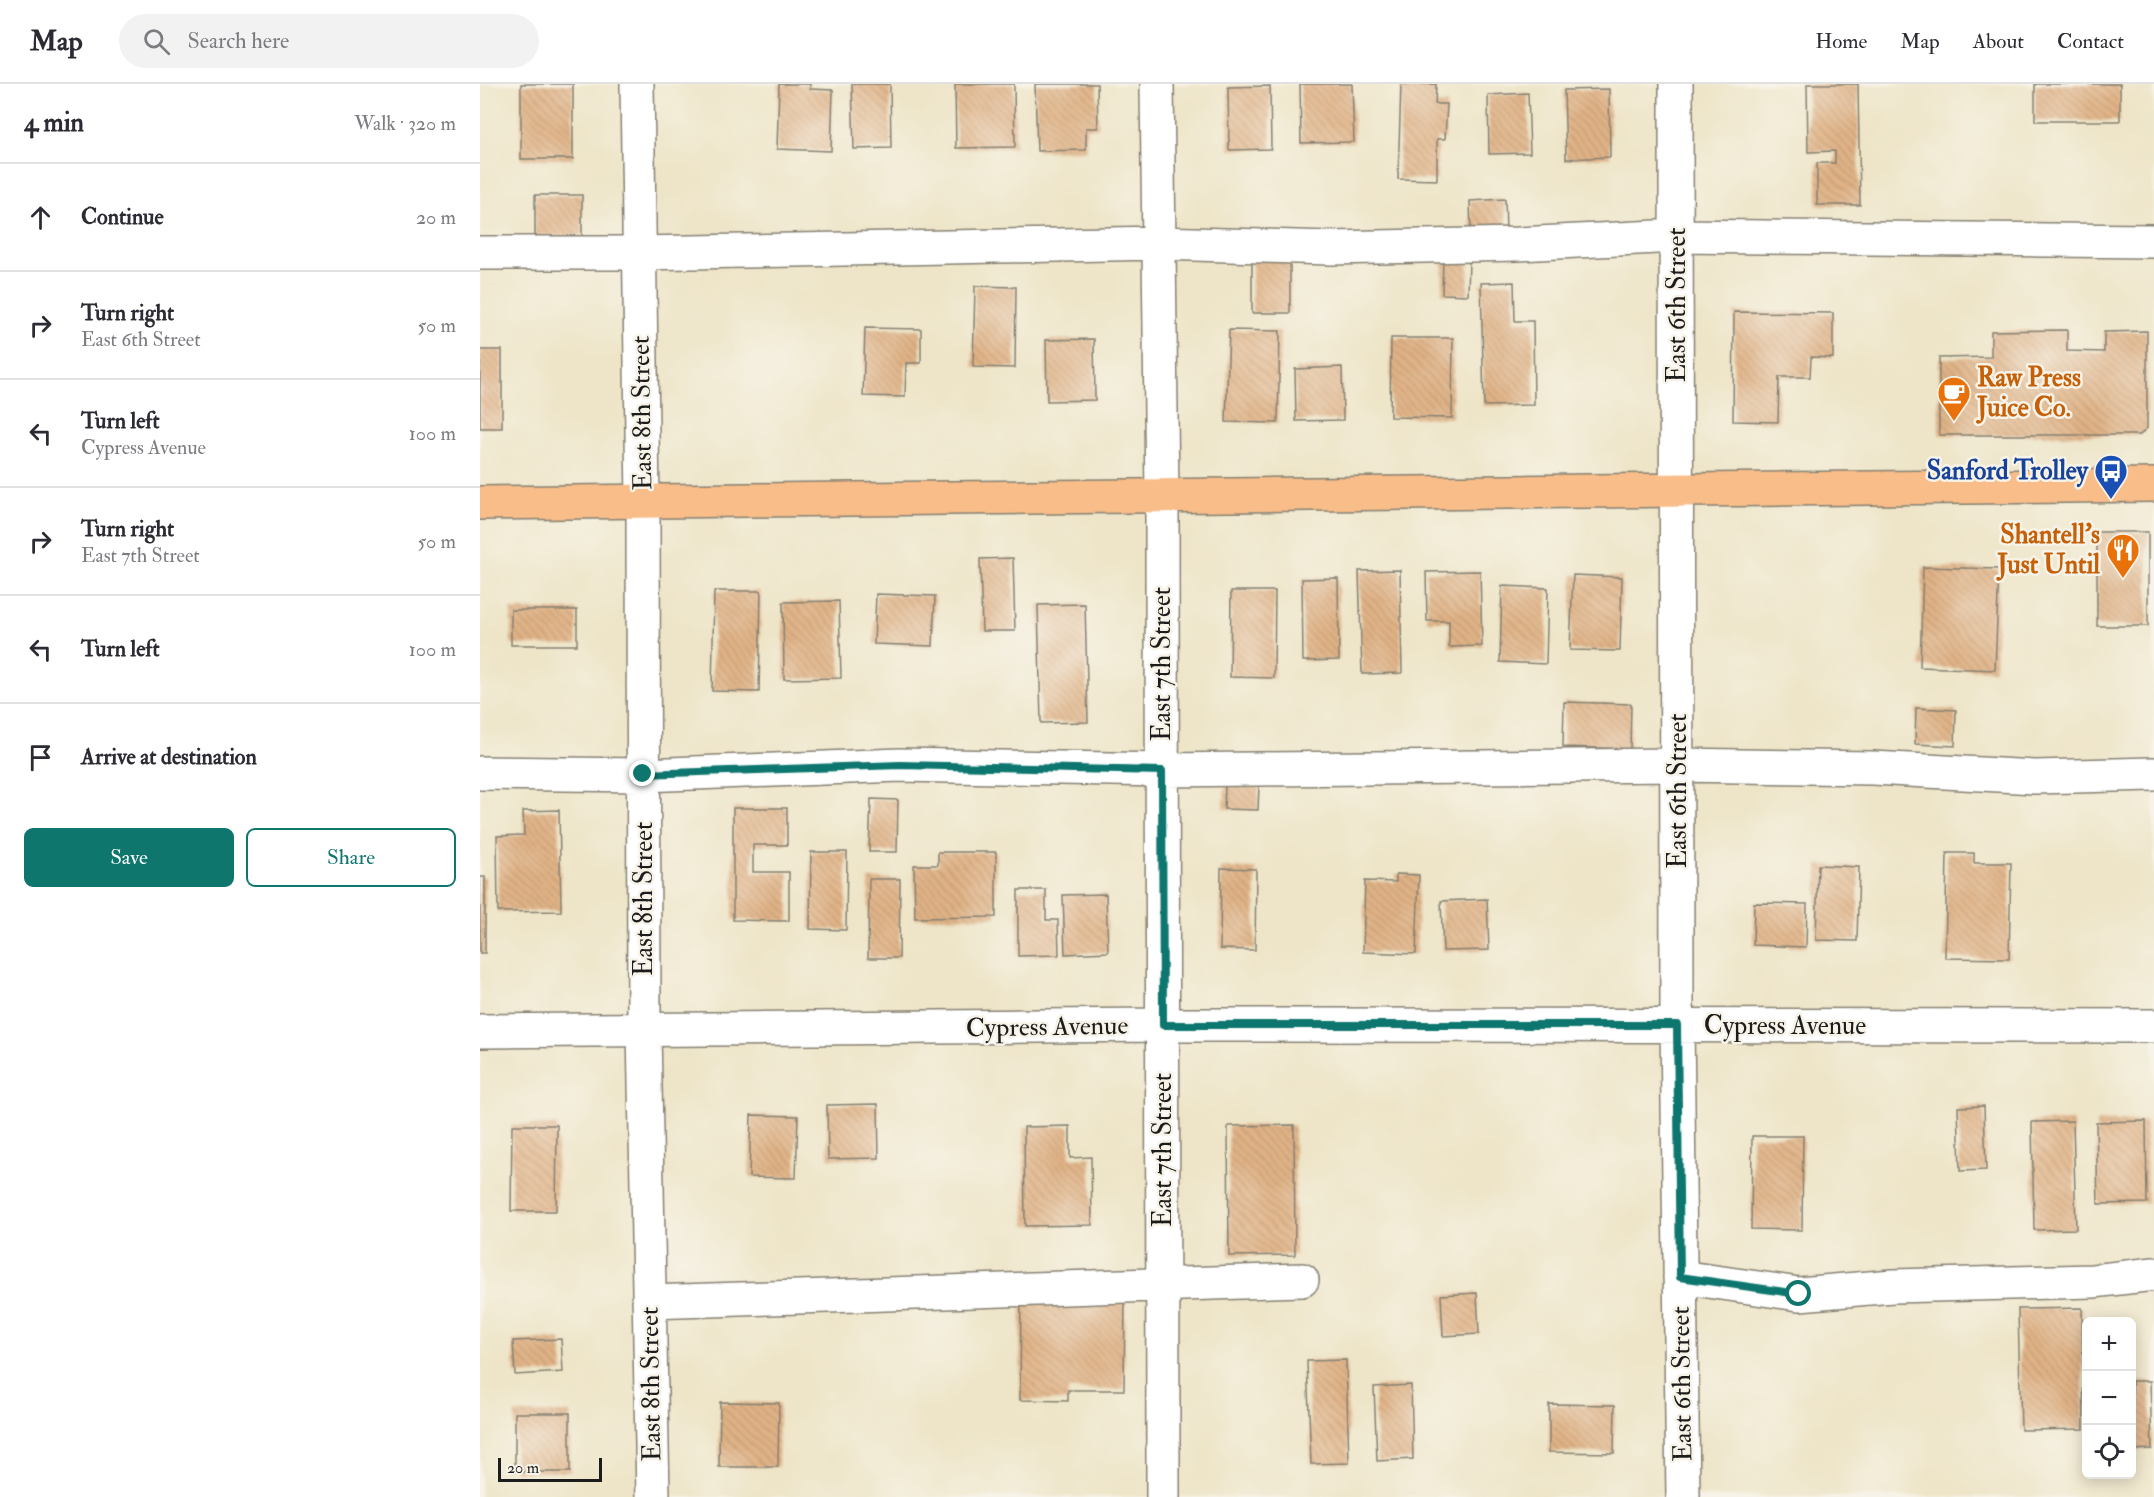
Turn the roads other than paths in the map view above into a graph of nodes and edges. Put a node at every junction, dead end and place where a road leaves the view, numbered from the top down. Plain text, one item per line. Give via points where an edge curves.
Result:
1 (637, 84) edge
2 (1157, 84) edge
3 (1676, 84) edge
4 (1677, 236) junction
5 (2154, 241) edge
6 (1159, 243) junction
7 (480, 253) edge
8 (639, 253) junction
9 (2154, 485) edge
10 (1679, 489) junction
11 (1162, 496) junction
12 (643, 502) junction
13 (480, 503) edge
14 (1678, 765) junction
15 (1162, 771) junction
16 (480, 773) edge
17 (643, 774) junction
18 (2154, 774) edge
19 (1163, 1025) junction
20 (1677, 1025) junction
21 (2154, 1026) edge
22 (480, 1031) edge
23 (644, 1031) junction
24 (2154, 1274) edge
25 (1680, 1277) junction
26 (1302, 1280) dead end
27 (1163, 1284) junction
28 (649, 1302) junction
29 (653, 1497) edge
30 (1162, 1497) edge
31 (1683, 1497) edge

1 - 8 street, East 8th Street
2 - 6 street, East 7th Street
3 - 4 street, East 6th Street
4 - 5 street
4 - 6 street via 1330,248
4 - 10 street, East 6th Street
6 - 8 street
6 - 11 street, East 7th Street
7 - 8 street
8 - 12 street, East 8th Street
9 - 10 main road
10 - 11 main road
10 - 14 street, East 6th Street
11 - 12 main road
11 - 15 street, East 7th Street
12 - 13 main road
12 - 17 street, East 8th Street
14 - 15 street
14 - 18 street via 1873,768 2035,777
14 - 20 street, East 6th Street
15 - 17 street via 900,765
15 - 19 street, East 7th Street
16 - 17 street
17 - 23 street, East 8th Street
19 - 20 street, Cypress Avenue
19 - 23 street, Cypress Avenue
19 - 27 street, East 7th Street
20 - 21 street, Cypress Avenue
20 - 25 street, East 6th Street
22 - 23 street, Cypress Avenue
23 - 28 street, East 8th Street
24 - 25 street via 2093,1281 1893,1286 1799,1294
25 - 31 street, East 6th Street
26 - 27 street
27 - 28 street
27 - 30 street, East 7th Street
28 - 29 street, East 8th Street

